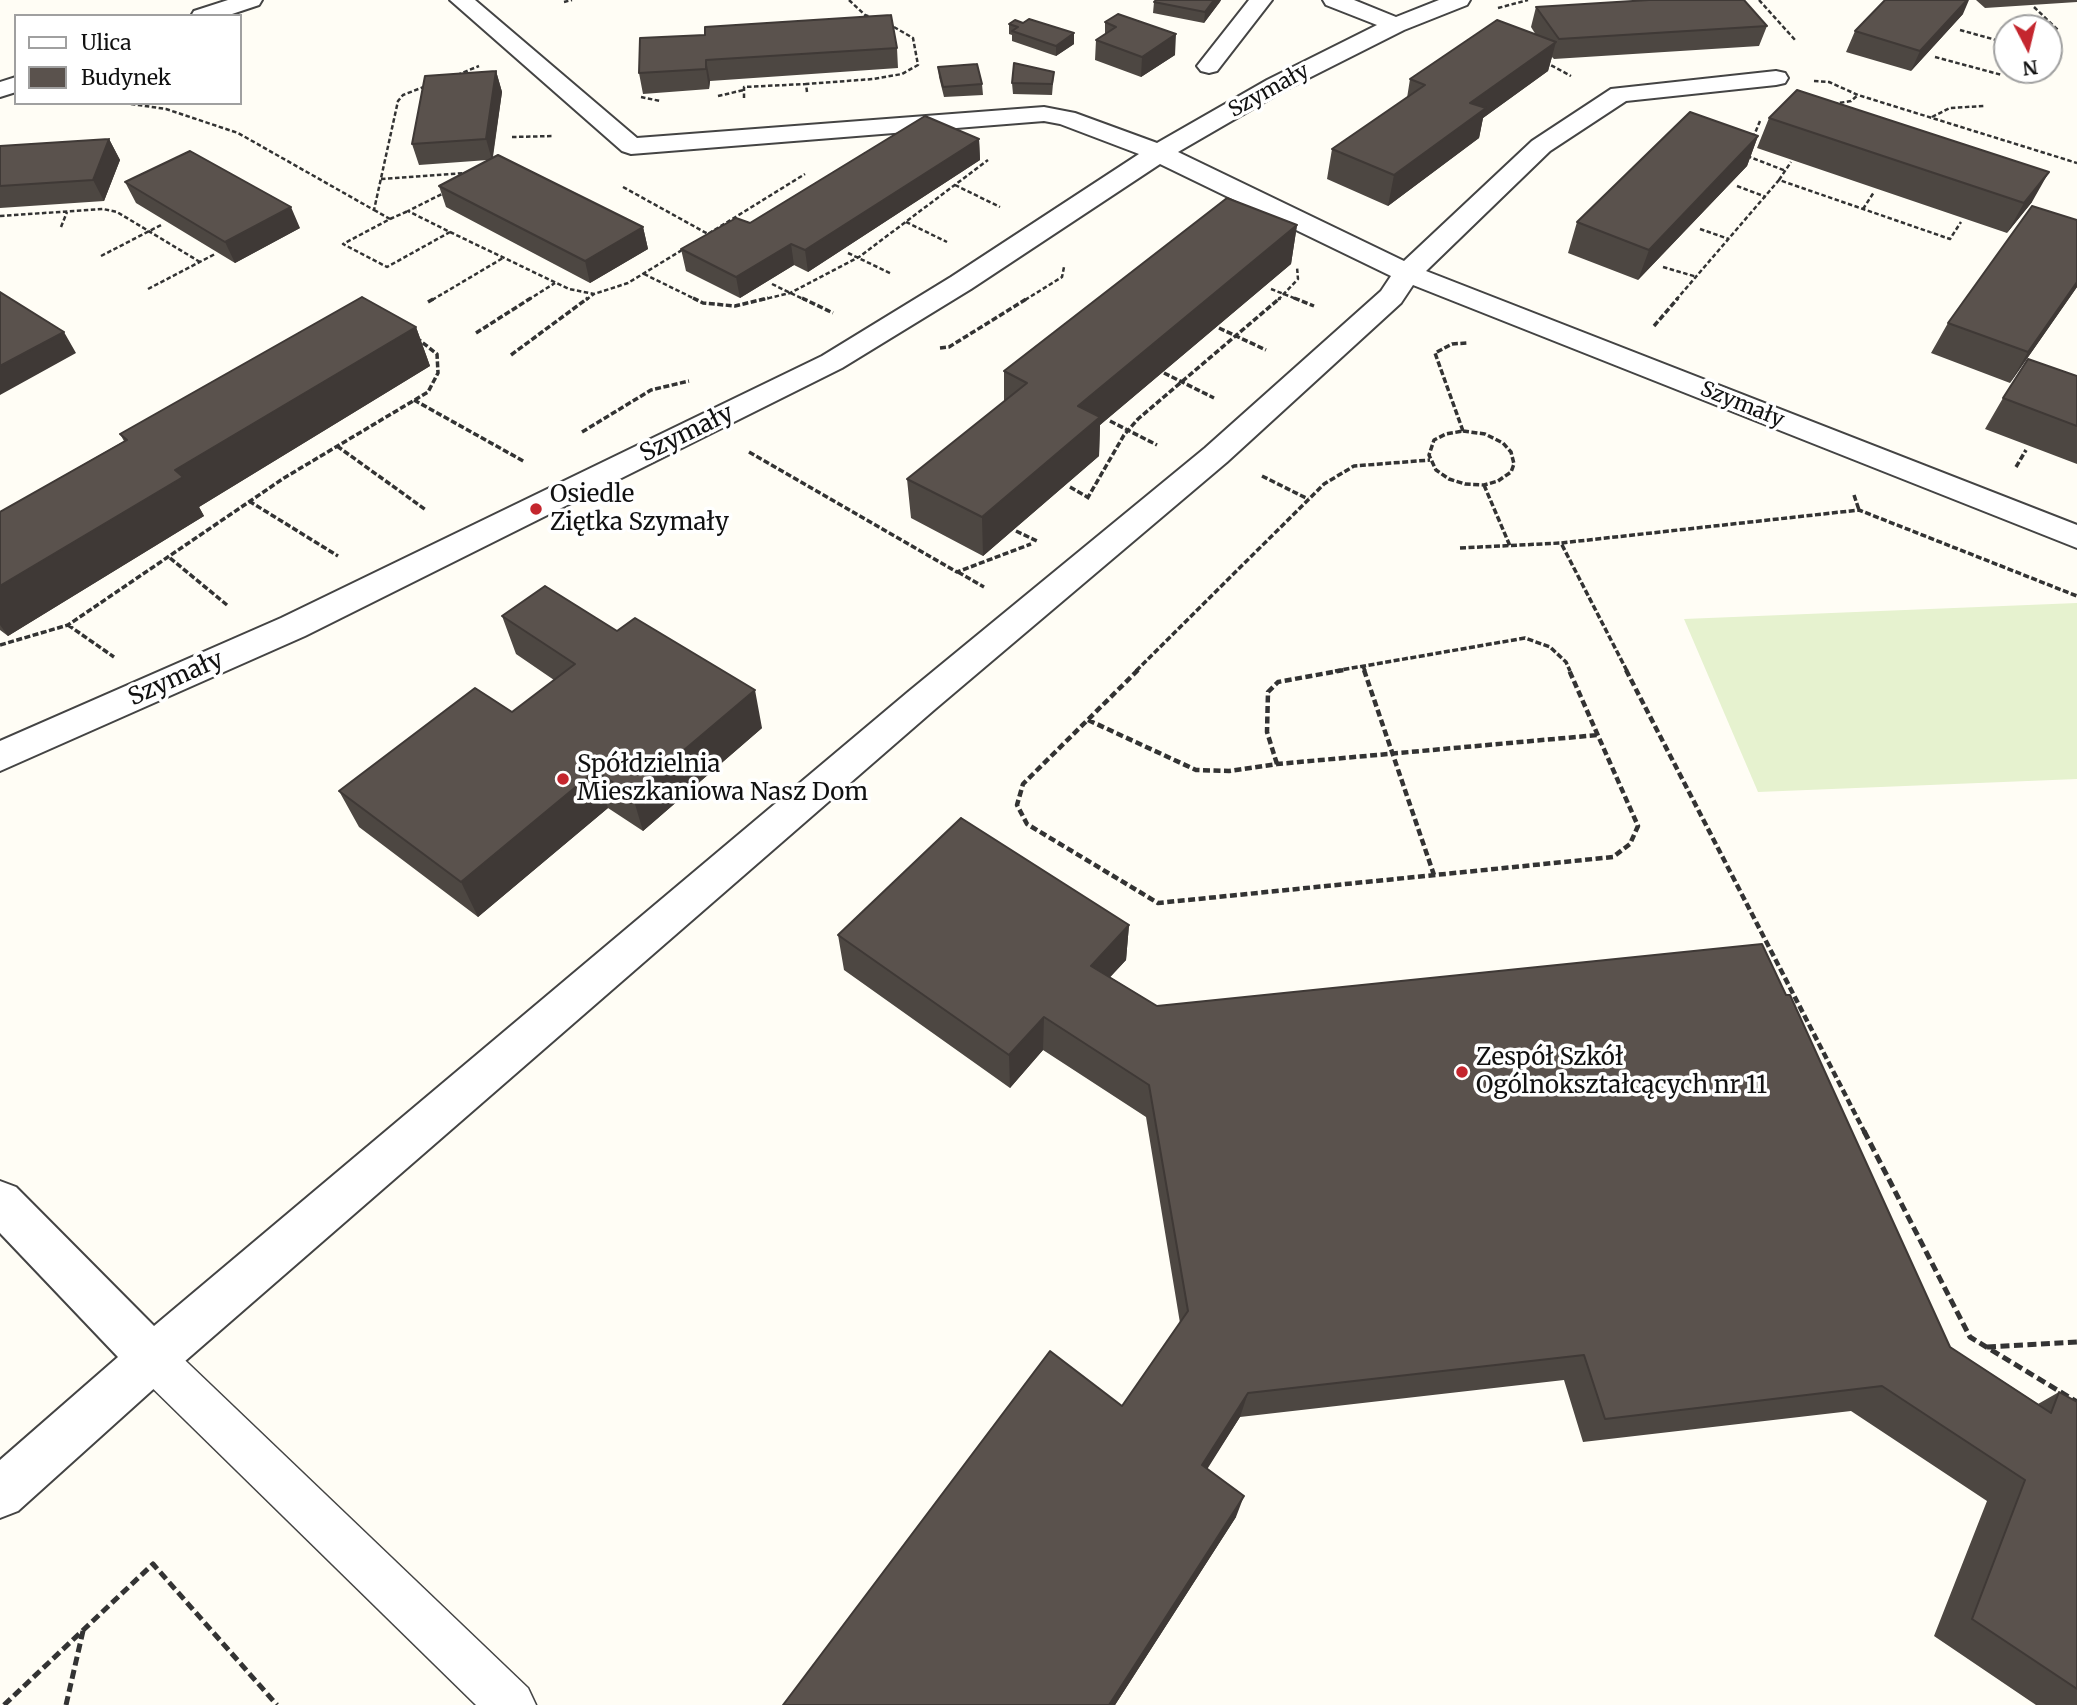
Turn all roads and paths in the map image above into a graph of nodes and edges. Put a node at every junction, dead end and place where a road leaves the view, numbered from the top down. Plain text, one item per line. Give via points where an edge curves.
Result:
1 (251, 0) edge
2 (461, 0) edge
3 (572, 0) edge
4 (849, 0) edge
5 (1261, 0) edge
6 (1334, 0) edge
7 (1459, 0) edge
8 (564, 2) dead end
9 (2034, 7) dead end
10 (208, 14) edge
11 (2041, 14) edge
12 (876, 19) edge
13 (886, 23) edge
14 (1396, 25) junction
15 (1960, 30) edge
16 (1993, 39) edge
17 (1935, 57) edge
18 (1542, 61) edge
19 (487, 63) dead end
20 (1209, 66) dead end
21 (1993, 73) edge
22 (451, 77) edge
23 (1776, 78) joint
24 (873, 79) edge
25 (1577, 79) dead end
26 (427, 86) edge
27 (138, 105) edge
28 (1984, 106) dead end
29 (1931, 117) junction
30 (1159, 153) junction
31 (978, 154) edge
32 (1746, 155) edge
33 (1791, 162) edge
34 (2077, 163) edge
35 (1786, 171) junction
36 (474, 173) edge
37 (381, 179) junction
38 (1779, 180) junction
39 (955, 185) junction
40 (1737, 186) edge
41 (453, 189) edge
42 (1874, 192) edge
43 (1766, 197) junction
44 (1863, 209) junction
45 (374, 210) junction
46 (67, 211) junction
47 (408, 211) junction
48 (1007, 211) dead end
49 (0, 216) edge
50 (390, 219) junction
51 (906, 222) junction
52 (1961, 222) edge
53 (161, 225) edge
54 (1308, 225) junction
55 (61, 227) dead end
56 (1700, 229) edge
57 (147, 232) junction
58 (450, 232) junction
59 (709, 234) edge
60 (1729, 239) junction
61 (940, 250) dead end
62 (848, 253) edge
63 (215, 254) edge
64 (101, 256) dead end
65 (859, 257) junction
66 (504, 258) junction
67 (200, 262) junction
68 (1663, 267) edge
69 (1408, 273) junction
70 (644, 274) junction
71 (1697, 277) junction
72 (886, 282) dead end
73 (556, 283) junction
74 (772, 284) edge
75 (148, 289) dead end
76 (790, 293) junction
77 (594, 294) junction
78 (428, 302) dead end
79 (844, 307) dead end
80 (833, 313) junction
81 (822, 320) dead end
82 (476, 332) dead end
83 (416, 338) dead end
84 (1472, 343) dead end
85 (511, 355) dead end
86 (1626, 359) junction
87 (698, 379) dead end
88 (414, 400) junction
89 (1463, 430) junction
90 (577, 435) dead end
91 (336, 446) junction
92 (748, 451) dead end
93 (1430, 460) junction
94 (517, 471) dead end
95 (1260, 475) dead end
96 (1484, 485) junction
97 (1853, 491) dead end
98 (1308, 499) junction
99 (249, 501) junction
100 (1078, 506) dead end
101 (1860, 510) junction
102 (431, 513) dead end
103 (1047, 532) dead end
104 (2077, 537) edge
105 (1560, 542) junction
106 (1510, 546) junction
107 (1460, 548) dead end
108 (170, 558) junction
109 (345, 560) dead end
110 (2077, 596) edge
111 (236, 612) dead end
112 (68, 625) junction
113 (0, 645) edge
114 (123, 664) dead end
115 (1363, 666) junction
116 (1088, 720) junction
117 (1598, 736) junction
118 (1394, 753) junction
119 (0, 757) edge
120 (1277, 764) junction
121 (1434, 875) junction
122 (0, 1202) edge
123 (2077, 1342) edge
124 (1985, 1347) junction
125 (152, 1358) junction
126 (2077, 1402) edge
127 (0, 1493) edge
128 (84, 1629) junction
129 (4, 1705) edge
130 (66, 1705) edge
131 (277, 1705) edge
132 (511, 1705) edge

1 - 10 street
2 - 30 street, Szymały via 631,146 1044,114
3 - 8 path
4 - 12 path
5 - 20 street
6 - 14 street
7 - 14 street, Szymały
9 - 11 path
13 - 24 path via 913,38 918,65 902,74
14 - 30 street, Szymały via 1276,85
15 - 16 path
17 - 21 path
18 - 25 path
19 - 22 path
23 - 29 path via 1829,82
23 - 69 street via 1620,94 1541,146
26 - 37 path via 403,95 398,102
27 - 45 path via 166,109 238,133
28 - 29 path via 1950,108
29 - 34 path
30 - 54 street, Szymały
30 - 119 street, Szymały via 832,362 293,627
31 - 39 path via 990,159
32 - 35 path
33 - 35 path
35 - 38 path
36 - 37 path
37 - 45 path
38 - 43 path
38 - 44 path
39 - 48 path
39 - 51 path
40 - 43 path
41 - 47 path
42 - 44 path
43 - 60 path
44 - 52 path via 1950,239
45 - 50 path
46 - 49 path
46 - 55 path
46 - 57 path via 117,212
47 - 50 path
47 - 58 path
50 - 58 path via 343,244 387,267
51 - 61 path via 951,244
51 - 65 path
53 - 57 path
54 - 69 street, Szymały
54 - 100 path via 1294,234 1298,279 1138,419
56 - 60 path
57 - 64 path
57 - 67 path
58 - 66 path
59 - 70 path
60 - 71 path
62 - 65 path
63 - 67 path
65 - 72 path via 896,276
65 - 76 path
66 - 73 path
66 - 78 path
67 - 75 path
68 - 71 path
69 - 86 street, Szymały
69 - 125 street via 1391,297 1216,455
70 - 76 path via 703,303 734,306
70 - 77 path
71 - 86 path
73 - 77 path
73 - 82 path
74 - 76 path
76 - 80 path
77 - 85 path
79 - 80 path
80 - 81 path
83 - 88 path via 437,354 438,373 428,392
84 - 89 path via 1452,344 1435,353
86 - 104 street, Szymały
87 - 90 path via 651,390
88 - 91 path
88 - 94 path via 529,464
89 - 93 path via 1434,440
89 - 96 path via 1485,434 1511,452 1511,472
91 - 99 path
91 - 102 path
92 - 103 path via 957,572 1021,550
93 - 96 path via 1449,478
93 - 98 path via 1354,466
95 - 98 path
96 - 106 path
97 - 101 path
98 - 116 path
99 - 108 path
99 - 109 path
101 - 105 path
101 - 110 path
105 - 106 path
105 - 124 path via 1970,1337
106 - 107 path
108 - 111 path
108 - 112 path
112 - 113 path
112 - 114 path
115 - 117 path via 1525,638 1550,647 1566,662
115 - 118 path
115 - 120 path via 1278,682 1268,692 1267,732
116 - 120 path via 1196,770
116 - 121 path via 1023,784 1017,805 1027,824 1158,903
117 - 118 path
117 - 121 path via 1638,826 1630,844 1613,857
118 - 120 path
118 - 121 path
122 - 125 street
123 - 124 path
124 - 126 path
125 - 127 street
125 - 132 lane
128 - 129 path
128 - 130 path
128 - 131 path via 153,1564

